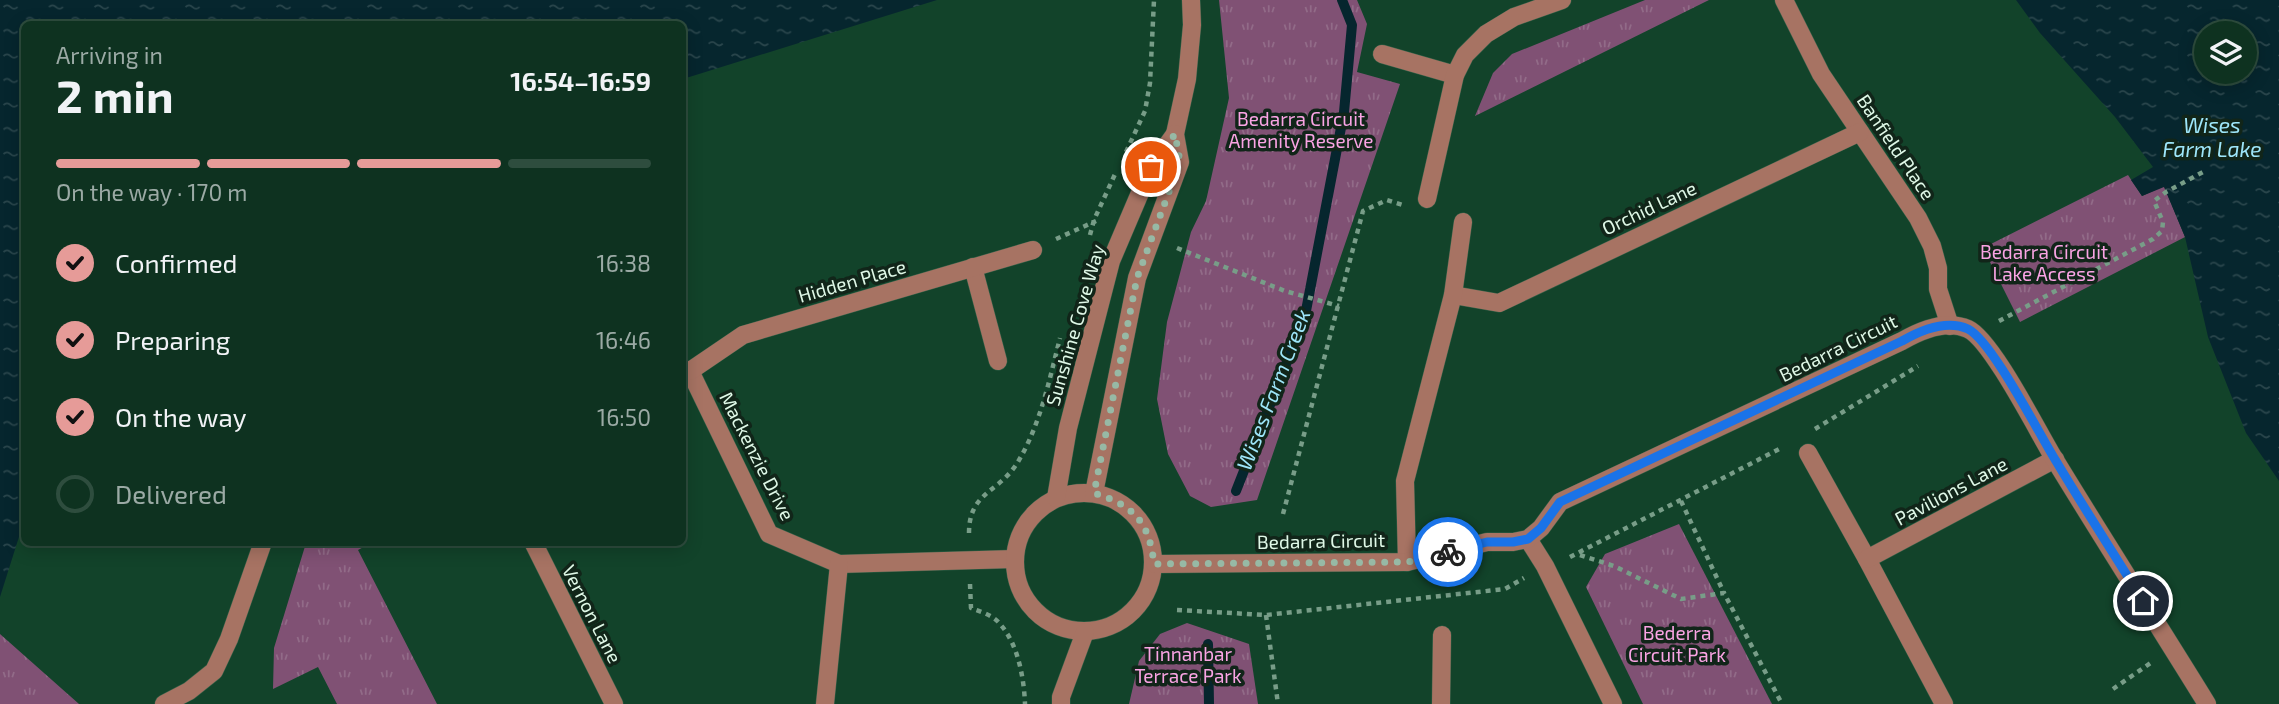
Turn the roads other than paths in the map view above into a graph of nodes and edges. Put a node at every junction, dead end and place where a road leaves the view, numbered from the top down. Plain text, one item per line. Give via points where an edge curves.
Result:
1 (1191, 0) edge
2 (1562, 0) edge
3 (1784, 0) edge
4 (1382, 54) dead end
5 (1455, 75) junction
6 (1860, 132) junction
7 (1175, 134) junction
8 (1419, 203) road end
9 (1463, 222) dead end
10 (1033, 250) dead end
11 (973, 267) junction
12 (1452, 295) junction
13 (1950, 326) junction
14 (998, 361) dead end
15 (686, 370) edge
16 (1808, 453) dead end
17 (2055, 459) junction
18 (1094, 493) junction
19 (1056, 498) junction
20 (1528, 539) junction
21 (262, 546) edge
22 (535, 546) edge
23 (1014, 559) junction
24 (1867, 559) junction
25 (1408, 562) junction
26 (839, 564) junction
27 (1154, 564) junction
28 (1085, 632) junction
29 (1441, 635) dead end
30 (164, 704) edge
31 (614, 704) edge
32 (825, 704) edge
33 (1061, 704) edge
34 (1441, 704) edge
35 (1613, 704) edge
36 (1944, 704) edge
37 (2207, 704) edge

1 - 7 street, Sunshine Cove Way via 1187,79
2 - 5 street via 1514,17 1486,34 1465,55
3 - 6 street, Banfield Place via 1821,74
4 - 5 street
5 - 8 street
6 - 12 street, Orchid Lane via 1499,303
6 - 13 street, Banfield Place via 1932,246 1938,289
7 - 18 street, Sunshine Cove Way via 1180,162 1137,278
7 - 19 street, Sunshine Cove Way via 1151,167 1111,261 1068,428
9 - 12 street
10 - 11 street, Hidden Place
11 - 14 street
11 - 15 street, Hidden Place via 743,335
12 - 25 street via 1405,481
13 - 17 street via 1977,335
13 - 20 street, Bedarra Circuit via 1924,328 1560,502
15 - 26 street, Mackenzie Drive via 769,534
16 - 24 street
17 - 24 street, Pavilions Lane
17 - 37 street
18 - 19 street
18 - 27 street via 1117,500 1136,514 1153,548
19 - 23 street via 1028,520
20 - 25 street, Bedarra Circuit via 1487,542
20 - 35 street
21 - 30 street via 214,671
22 - 31 street, Vernon Lane
23 - 26 street, Mackenzie Drive
23 - 28 street via 1019,588 1040,617 1061,628
24 - 36 street
25 - 27 street, Bedarra Circuit
26 - 32 street
27 - 28 street via 1141,603 1113,626
28 - 33 street
29 - 34 street

